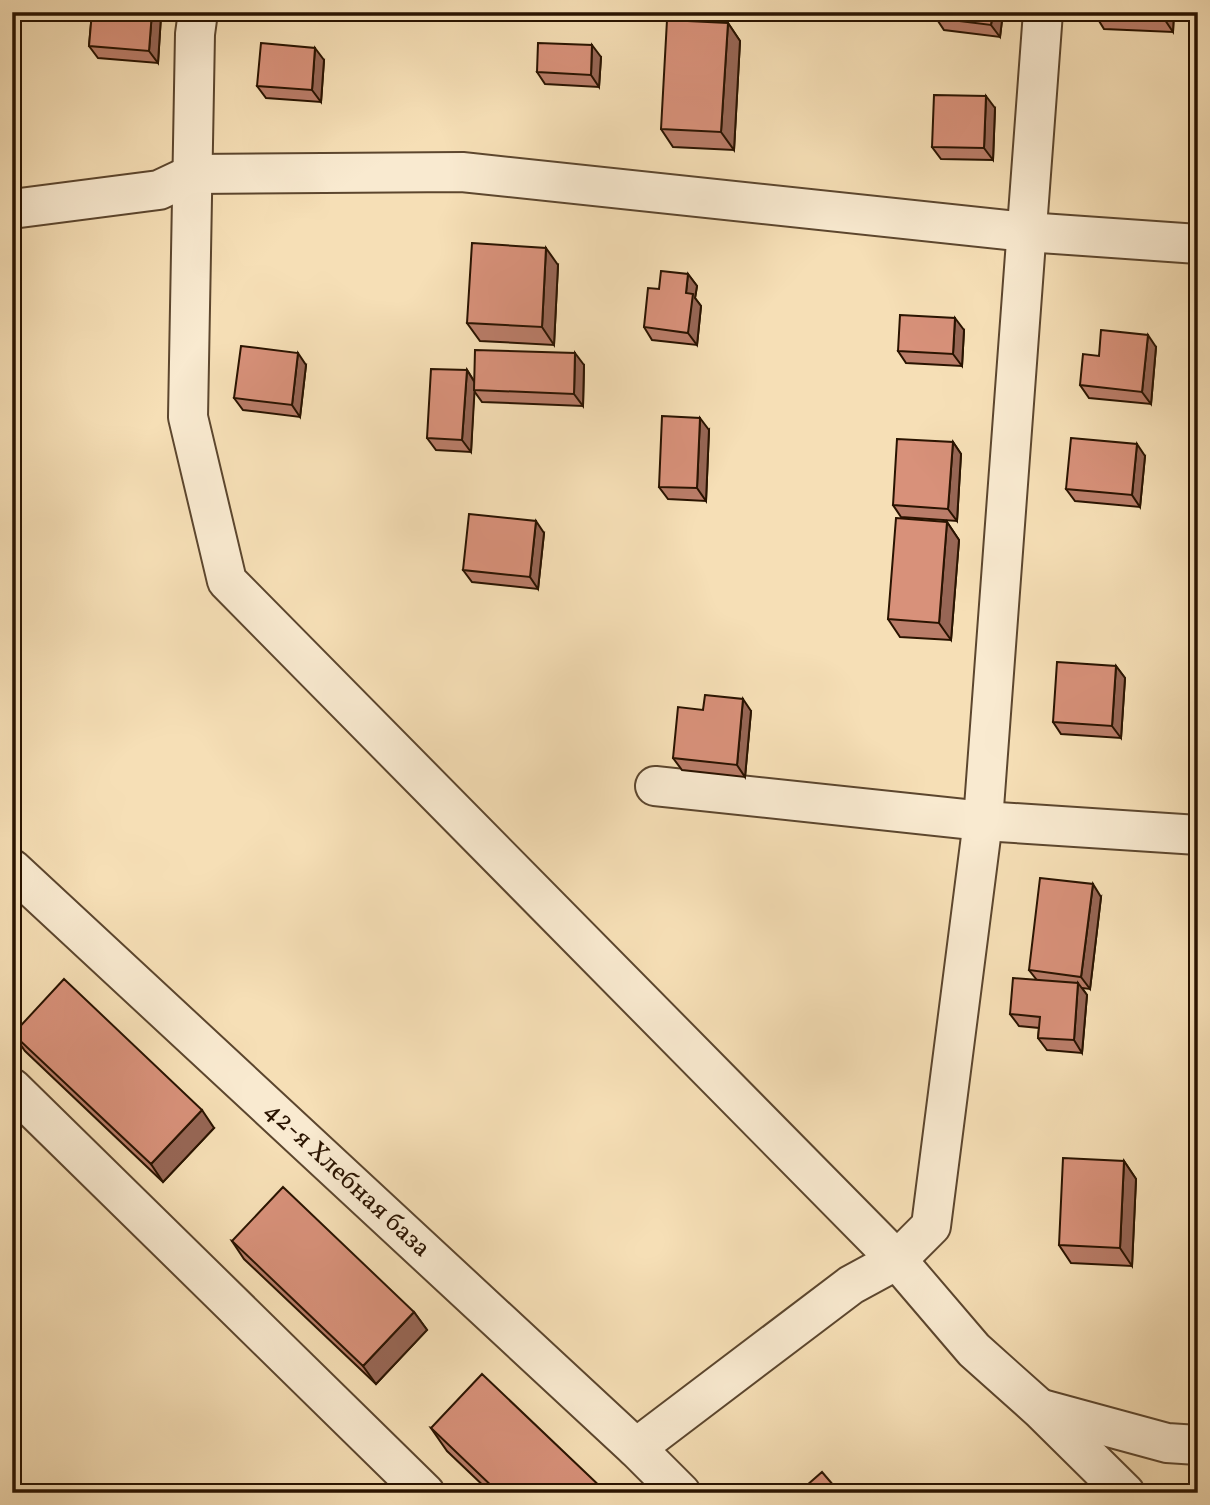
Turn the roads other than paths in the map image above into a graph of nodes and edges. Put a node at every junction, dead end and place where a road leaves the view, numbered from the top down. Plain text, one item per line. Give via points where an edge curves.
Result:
1 (198, 12) edge
2 (1043, 12) edge
3 (193, 174) junction
4 (12, 209) edge
5 (1026, 232) junction
6 (1198, 244) edge
7 (655, 786) dead end
8 (983, 821) junction
9 (1198, 835) edge
10 (12, 869) edge
11 (12, 1088) edge
12 (897, 1259) junction
13 (1040, 1409) junction
14 (1198, 1445) edge
15 (636, 1448) junction
16 (425, 1493) edge
17 (681, 1493) edge
18 (1125, 1493) edge

1 - 3 street
2 - 5 street
3 - 4 street via 159,190
3 - 5 street via 462,173
3 - 12 street via 188,417 227,581
5 - 6 street
5 - 8 street
7 - 8 street
8 - 9 street
8 - 12 street via 931,1226
10 - 15 street, 42-я Хлебная база
11 - 16 street
12 - 13 street via 974,1350
12 - 15 street via 850,1285
13 - 14 street via 1167,1443
13 - 18 street
15 - 17 street, 42-я Хлебная база

